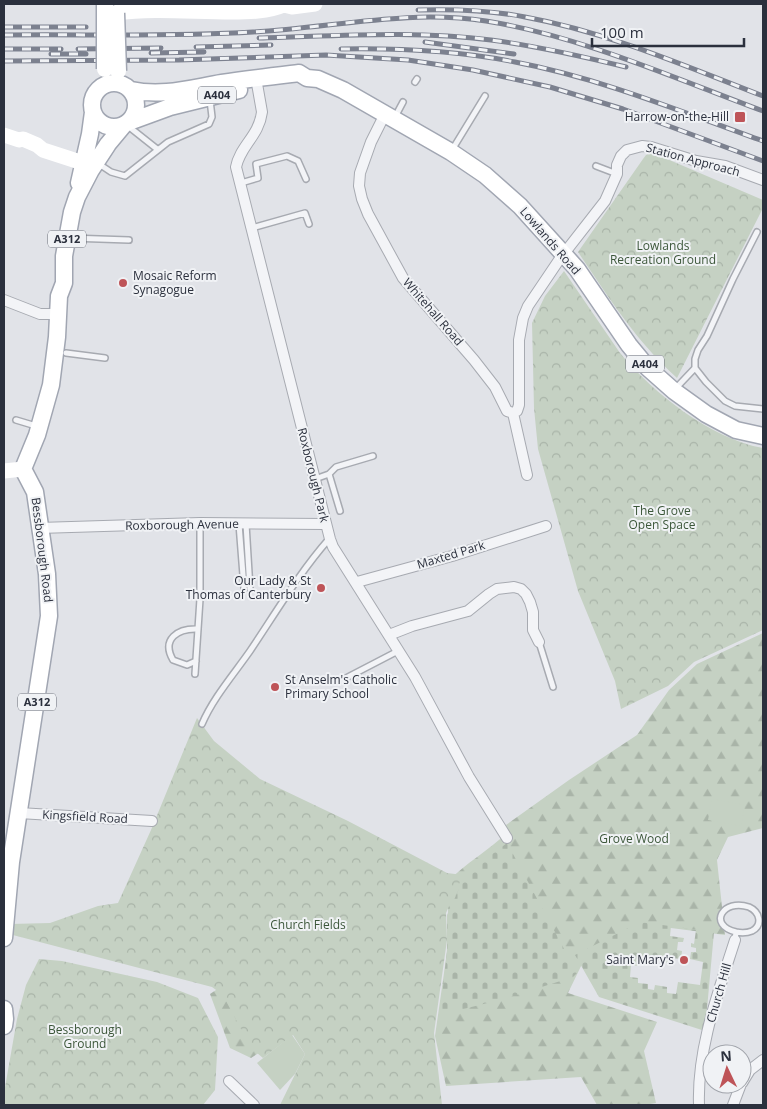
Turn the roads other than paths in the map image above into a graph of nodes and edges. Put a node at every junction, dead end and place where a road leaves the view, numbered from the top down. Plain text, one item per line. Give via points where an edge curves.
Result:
1 (283, 4) edge
2 (315, 4) edge
3 (112, 7) edge
4 (153, 7) edge
5 (111, 70) junction
6 (257, 82) junction
7 (100, 88) junction
8 (130, 89) junction
9 (208, 91) junction
10 (485, 96) dead end
11 (403, 102) dead end
12 (93, 112) junction
13 (389, 117) junction
14 (126, 124) junction
15 (4, 134) edge
16 (158, 149) junction
17 (451, 152) junction
18 (596, 166) dead end
19 (87, 167) junction
20 (617, 174) junction
21 (306, 180) dead end
22 (763, 180) edge
23 (240, 183) junction
24 (309, 224) dead end
25 (252, 228) junction
26 (757, 232) dead end
27 (67, 238) junction
28 (129, 240) dead end
29 (563, 254) junction
30 (64, 283) junction
31 (4, 300) edge
32 (58, 314) junction
33 (66, 353) junction
34 (105, 358) dead end
35 (695, 368) junction
36 (52, 376) junction
37 (674, 391) junction
38 (763, 409) edge
39 (513, 413) junction
40 (16, 420) dead end
41 (39, 427) junction
42 (763, 436) edge
43 (372, 456) dead end
44 (23, 469) junction
45 (4, 471) edge
46 (329, 474) junction
47 (527, 475) dead end
48 (314, 479) junction
49 (340, 511) dead end
50 (200, 523) junction
51 (243, 524) junction
52 (325, 524) junction
53 (546, 526) dead end
54 (39, 528) junction
55 (330, 539) junction
56 (356, 582) junction
57 (247, 588) dead end
58 (198, 629) junction
59 (389, 635) junction
60 (538, 642) joint
61 (398, 651) junction
62 (196, 661) junction
63 (195, 674) dead end
64 (346, 678) dead end
65 (553, 687) dead end
66 (202, 724) dead end
67 (19, 813) junction
68 (152, 821) dead end
69 (507, 838) dead end
70 (9, 843) edge
71 (735, 936) junction
72 (4, 938) edge
73 (4, 1009) edge
74 (4, 1026) edge
75 (763, 1060) edge
76 (752, 1068) edge
77 (229, 1081) dead end
78 (251, 1104) edge
79 (699, 1105) edge

1 - 2 main road via 292,7
1 - 4 main road via 246,12 191,12
3 - 4 main road via 136,10
3 - 5 main road, bridge
5 - 7 main road
5 - 8 main road
6 - 9 main road, Lowlands Road / A404
6 - 13 main road, Lowlands Road / A404 via 318,79 344,90
6 - 23 street, Roxborough Park via 262,117 255,134 238,158 236,167
7 - 8 main road via 106,84 122,84
7 - 12 main road via 93,96
8 - 9 main road, Lowlands Road / A404 via 162,94
8 - 14 main road via 136,107
9 - 14 main road, Lowlands Road / A404
9 - 16 lane via 212,117 208,124
10 - 17 lane
11 - 13 lane
12 - 14 main road via 106,125
12 - 19 main road
13 - 17 main road, Lowlands Road / A404
13 - 39 street, Whitehall Road via 371,142 360,173 359,186 368,214 403,278 495,387 506,411
14 - 16 lane
14 - 19 main road
15 - 19 main road
16 - 19 lane via 125,176 102,166
17 - 29 main road, Lowlands Road / A404 via 485,175 520,206
18 - 20 lane
19 - 27 main road, A312
20 - 22 street, Station Approach via 620,156 627,150 642,146 724,166
20 - 29 street, Station Approach via 605,201
21 - 23 lane via 298,160 287,156 256,164 258,178
23 - 25 street, Roxborough Park
24 - 25 lane via 305,214
25 - 48 street, Roxborough Park
26 - 35 lane via 698,350
27 - 28 lane
27 - 30 main road, A312
29 - 37 main road, Lowlands Road / A404 via 648,368
29 - 39 street, Station Approach via 523,318 519,405
30 - 32 main road, A312
30 - 33 main road, A312 via 69,295
31 - 32 street via 40,314
32 - 36 main road, A312
33 - 34 lane
33 - 36 main road, A312
35 - 37 lane
35 - 38 lane via 725,401 735,406
36 - 41 main road, A312
37 - 42 main road, Lowlands Road / A404 via 724,424
39 - 47 street, Whitehall Road
40 - 41 lane
41 - 44 main road, A312
43 - 46 lane via 336,467
44 - 45 main road
44 - 54 main road, Bessborough Road / A312 via 35,492
46 - 48 lane
46 - 49 lane
48 - 52 street, Roxborough Park
50 - 51 street, Roxborough Avenue
50 - 54 street, Roxborough Avenue
50 - 58 lane
51 - 52 street, Roxborough Avenue
51 - 57 lane
52 - 55 street, Roxborough Park
53 - 56 street, Maxted Park
54 - 67 main road, Bessborough Road / A312 via 48,574 49,616
55 - 56 street, Roxborough Park
55 - 66 lane via 221,692
56 - 59 street, Roxborough Park
58 - 62 lane
58 - 62 lane via 174,636 169,647 173,660 188,665
59 - 60 street via 468,611 497,589 514,587 521,589 530,602 533,630
59 - 61 street, Roxborough Park
60 - 65 lane
61 - 64 lane
61 - 69 street, Roxborough Park
62 - 63 lane
67 - 68 street, Kingsfield Road
67 - 70 main road, Bessborough Road / A312
70 - 72 main road, Bessborough Road / A312
71 - 71 lane via 723,925 721,913 734,905 751,908 760,919 758,926
71 - 79 street, Church Hill via 700,1066
73 - 74 main road
75 - 76 street
77 - 78 street

